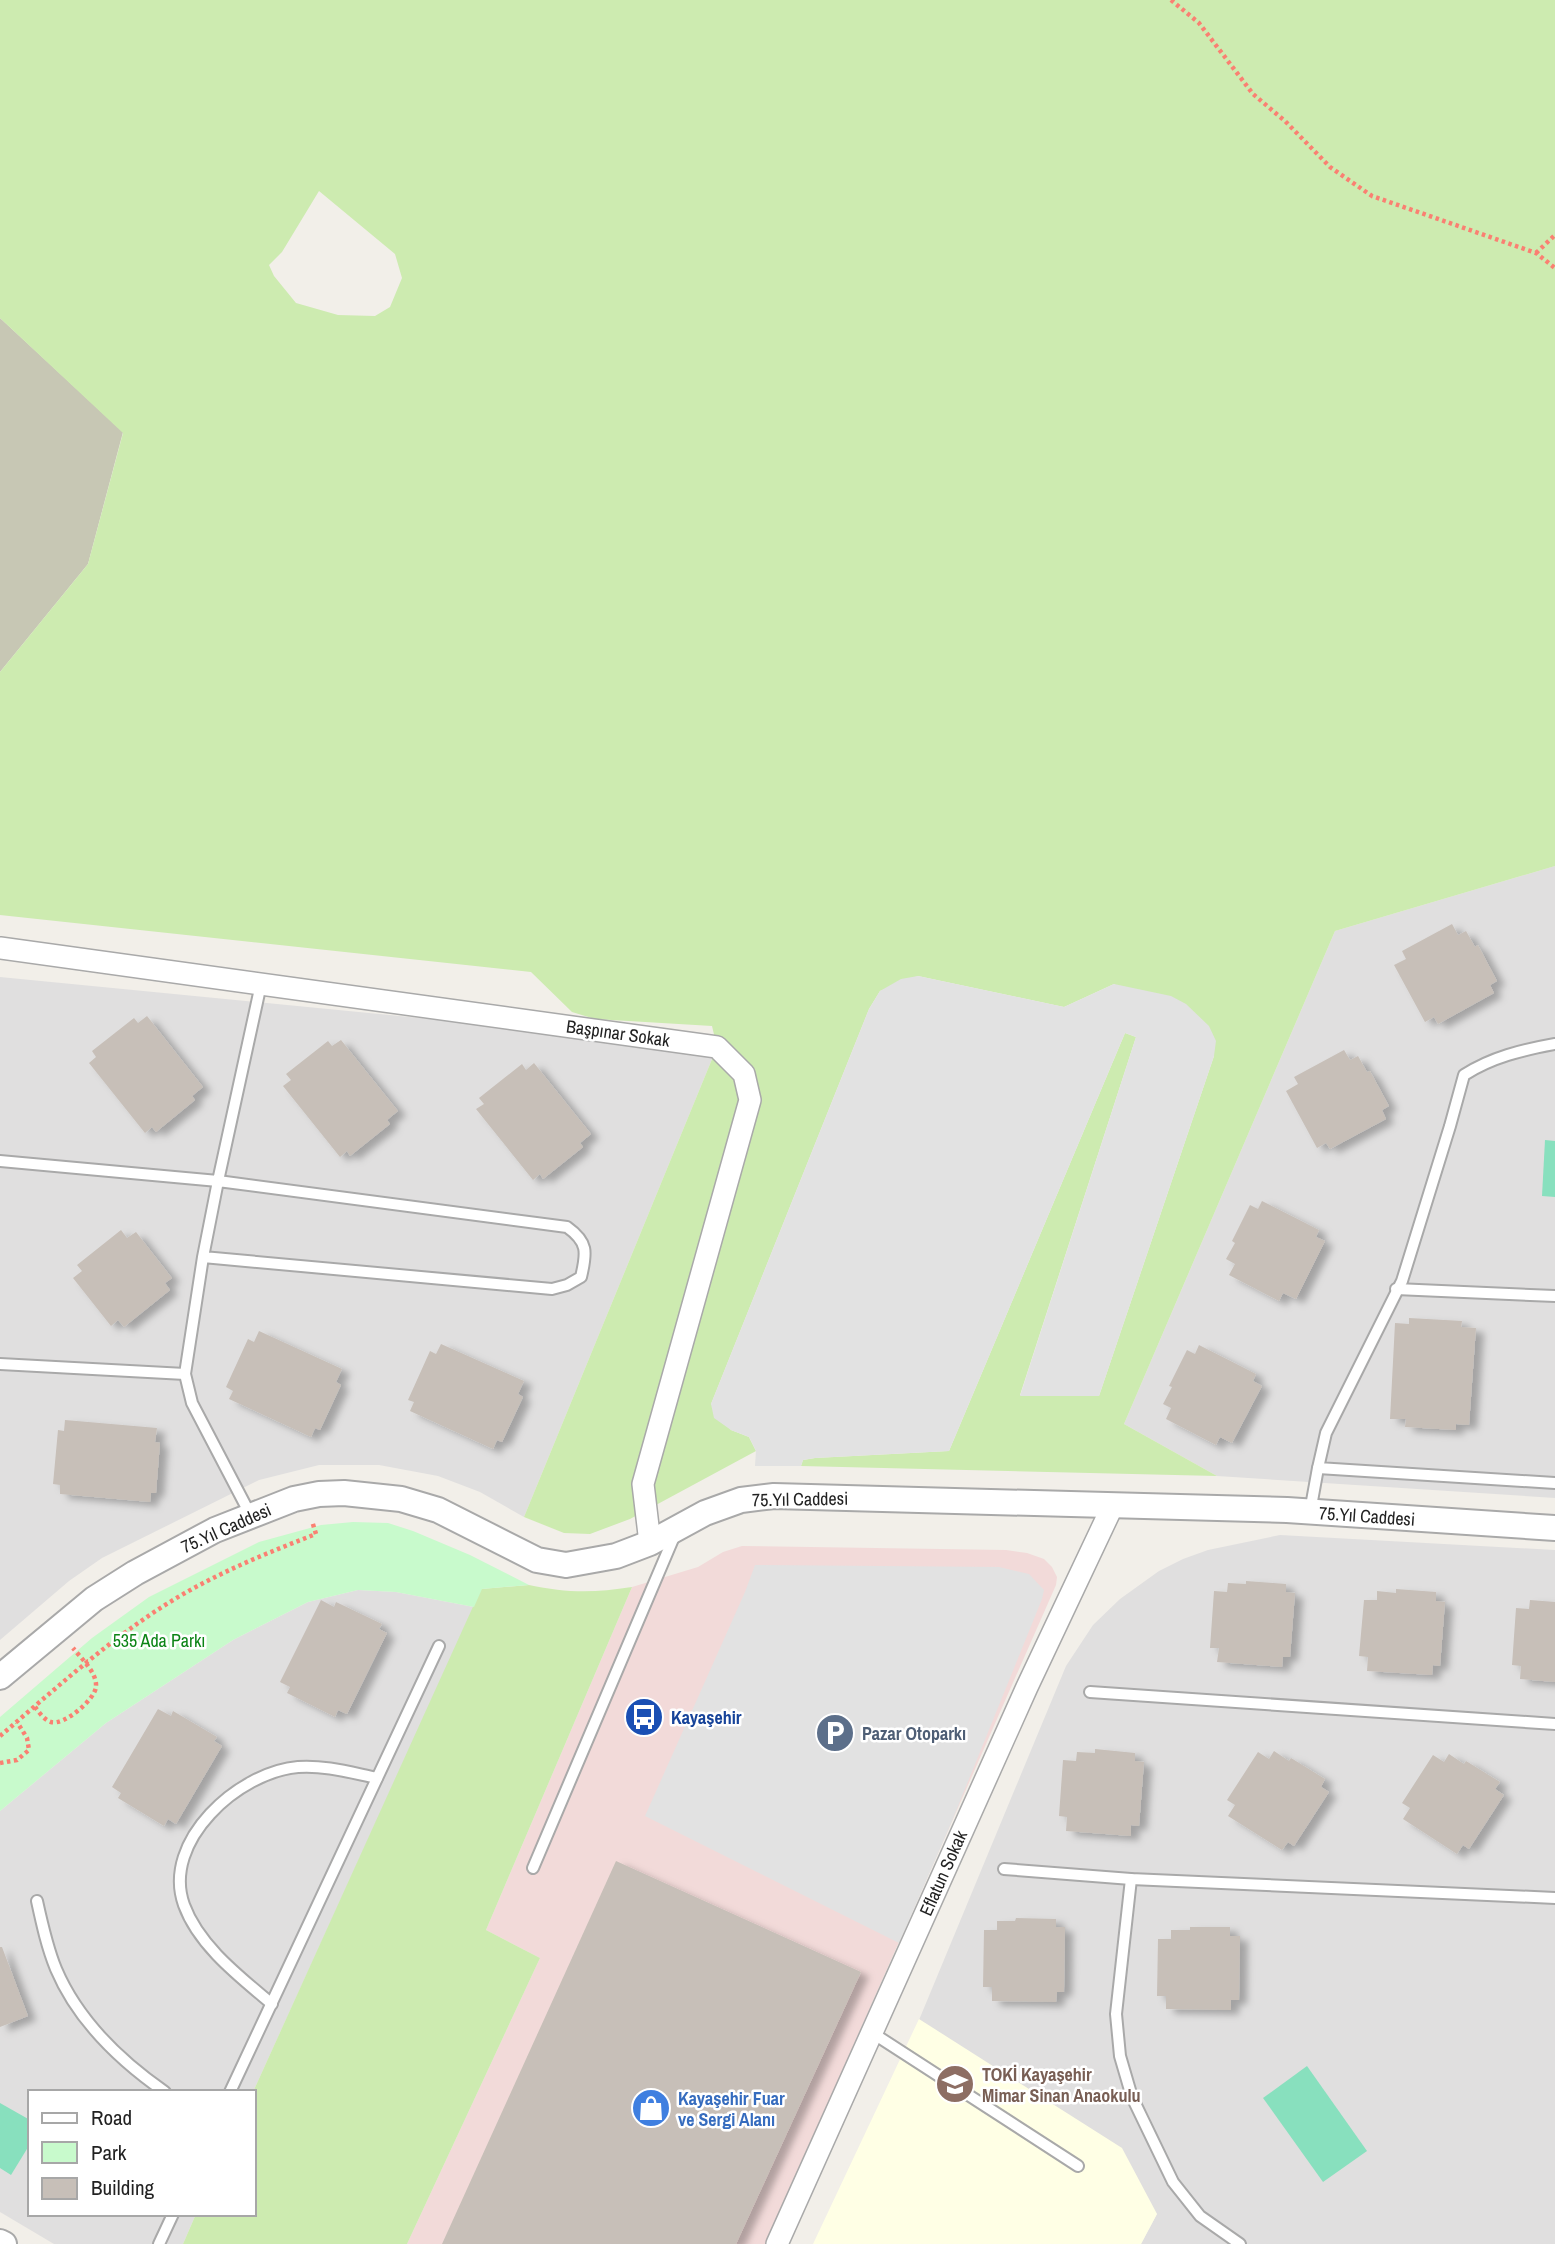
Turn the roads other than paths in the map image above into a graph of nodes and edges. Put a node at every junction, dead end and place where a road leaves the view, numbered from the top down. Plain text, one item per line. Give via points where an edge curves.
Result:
1 (0, 948) edge
2 (261, 984) junction
3 (1555, 1044) edge
4 (0, 1161) edge
5 (218, 1181) junction
6 (203, 1257) junction
7 (1396, 1289) junction
8 (1555, 1296) edge
9 (0, 1364) edge
10 (185, 1374) junction
11 (1318, 1468) junction
12 (1555, 1483) edge
13 (1114, 1505) junction
14 (1310, 1512) junction
15 (250, 1514) junction
16 (679, 1527) junction
17 (1555, 1528) edge
18 (650, 1543) junction
19 (439, 1646) dead end
20 (0, 1677) edge
21 (1090, 1692) dead end
22 (1555, 1724) edge
23 (377, 1778) junction
24 (533, 1868) dead end
25 (1004, 1869) dead end
26 (1131, 1879) junction
27 (1555, 1898) edge
28 (37, 1901) dead end
29 (272, 2004) junction
30 (871, 2032) junction
31 (162, 2090) edge
32 (231, 2090) edge
33 (1078, 2166) dead end
34 (172, 2216) edge
35 (159, 2244) edge
36 (777, 2244) edge
37 (1240, 2244) edge

1 - 2 street, Başpınar Sokak
2 - 5 lane
2 - 18 street, Başpınar Sokak via 717,1047 744,1074 750,1100 643,1484
3 - 7 lane via 1507,1054 1464,1075
4 - 5 lane
5 - 6 lane
5 - 6 lane via 567,1227 580,1237 586,1256 581,1277 552,1289
6 - 10 lane
7 - 8 lane
7 - 11 lane via 1326,1433
9 - 10 lane
10 - 15 lane via 192,1403
11 - 12 lane
11 - 14 lane
13 - 14 street, 75.Yıl Caddesi
13 - 16 street, 75.Yıl Caddesi via 774,1496 741,1500
13 - 30 street, Eflatun Sokak
14 - 17 street, 75.Yıl Caddesi
15 - 18 street, 75.Yıl Caddesi via 303,1497 344,1493 414,1503 552,1564 588,1562
15 - 20 street, 75.Yıl Caddesi via 94,1599
16 - 18 street, 75.Yıl Caddesi
16 - 24 lane
19 - 23 lane
21 - 22 lane
23 - 29 lane
23 - 29 lane via 298,1767 261,1776 233,1793 206,1819 185,1850 178,1879 184,1905 196,1927 213,1950
25 - 26 lane
26 - 27 lane
26 - 37 lane via 1116,2014 1120,2056 1173,2182 1200,2216
28 - 31 lane via 55,1967 80,2015 116,2053
29 - 32 lane
30 - 33 lane
30 - 36 street, Eflatun Sokak
34 - 35 lane

